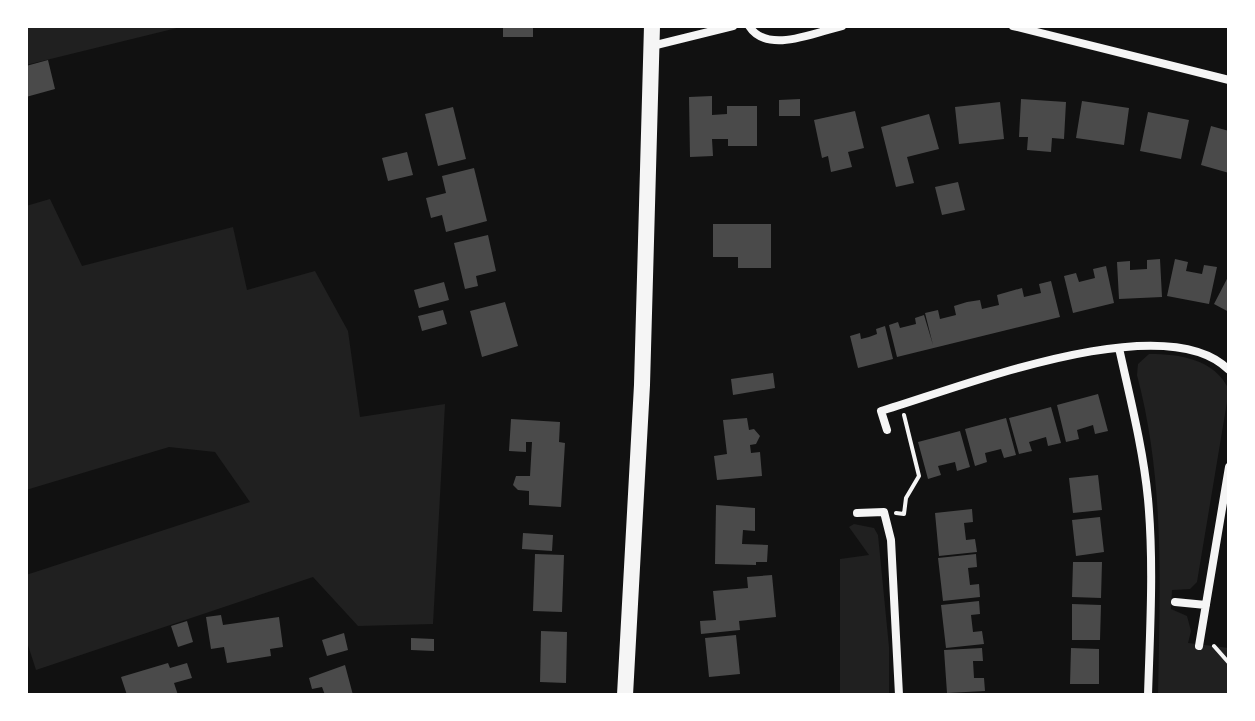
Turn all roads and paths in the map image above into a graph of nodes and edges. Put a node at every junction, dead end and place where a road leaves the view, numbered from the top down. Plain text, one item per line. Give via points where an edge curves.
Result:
1 (652, 26) edge
2 (733, 26) edge
3 (749, 26) edge
4 (842, 26) edge
5 (1013, 26) edge
6 (652, 46) junction
7 (1229, 80) edge
8 (1119, 348) junction
9 (1229, 370) edge
10 (902, 405) junction
11 (887, 430) dead end
12 (1229, 467) edge
13 (884, 512) junction
14 (857, 513) dead end
15 (1175, 602) dead end
16 (1206, 605) junction
17 (1199, 646) joint
18 (1229, 663) edge
19 (625, 695) edge
20 (899, 695) edge
21 (1148, 695) edge

1 - 6 main road
2 - 6 street
3 - 4 street via 766,40 780,41
5 - 7 street
6 - 19 main road via 642,385
8 - 9 street via 1175,345 1199,351
8 - 10 street via 1062,357
8 - 21 street via 1148,498
10 - 11 street via 881,411
10 - 13 path via 919,476 906,498 904,514
12 - 16 street
13 - 14 street
13 - 20 street via 891,540
15 - 16 street
16 - 17 street
17 - 18 path via 1214,646

